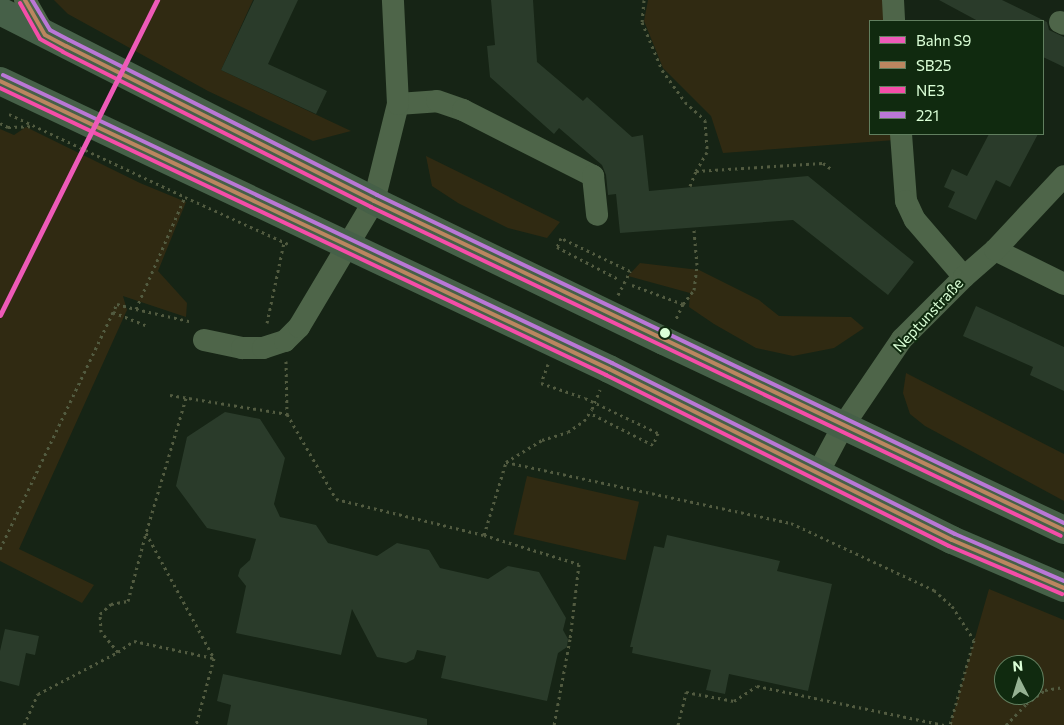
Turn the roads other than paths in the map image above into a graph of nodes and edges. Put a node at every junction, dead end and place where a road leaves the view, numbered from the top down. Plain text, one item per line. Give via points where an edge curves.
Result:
1 (25, 0) edge
2 (393, 0) edge
3 (893, 0) edge
4 (0, 11) edge
5 (894, 20) edge
6 (45, 35) junction
7 (0, 81) edge
8 (398, 104) junction
9 (901, 135) edge
10 (1064, 176) edge
11 (374, 201) junction
12 (597, 215) dead end
13 (349, 246) junction
14 (995, 250) junction
15 (964, 276) junction
16 (1064, 284) edge
17 (199, 331) road end
18 (843, 426) junction
19 (817, 475) junction
20 (1064, 530) edge
21 (1064, 588) edge

1 - 6 street
2 - 8 street
3 - 5 street
4 - 6 main road
6 - 11 main road
7 - 13 main road via 78,133 138,145
8 - 11 street
8 - 12 street via 437,101 463,110 593,176
9 - 15 street via 906,201 916,220
10 - 14 street, Neptunstraße
11 - 13 street
11 - 18 main road
13 - 17 street via 299,327 285,340 263,348 242,348
13 - 19 main road via 681,404
14 - 15 street, Neptunstraße
14 - 16 street
15 - 18 street, Neptunstraße via 902,339
18 - 19 street, Neptunstraße
18 - 20 main road
19 - 21 main road via 952,540

